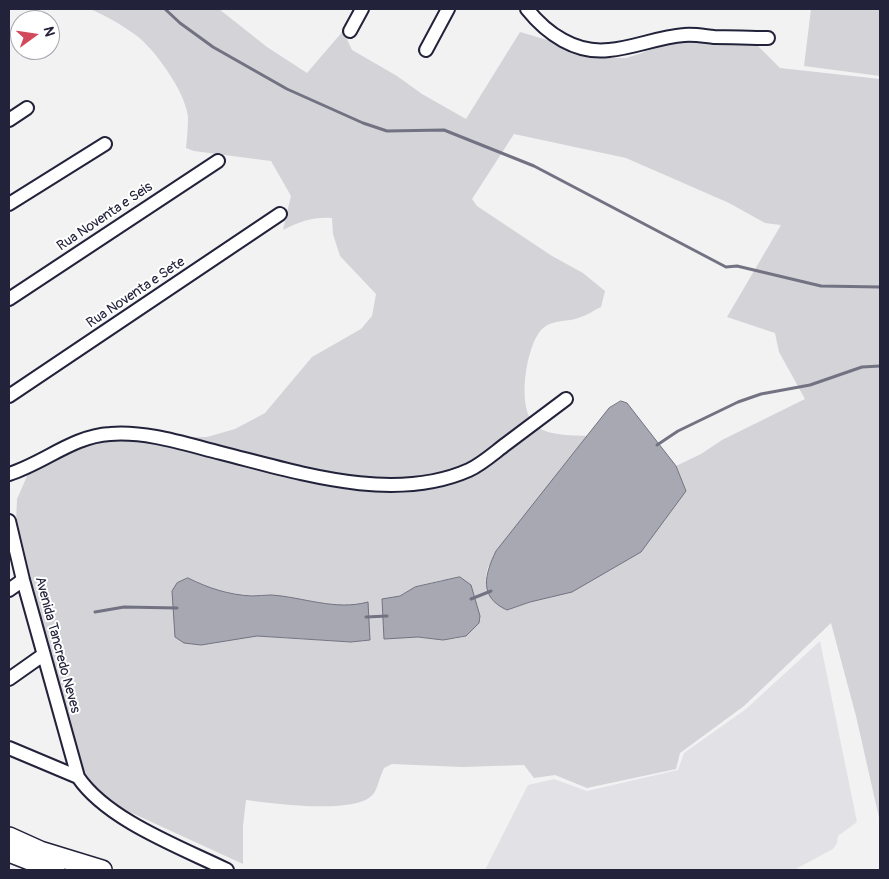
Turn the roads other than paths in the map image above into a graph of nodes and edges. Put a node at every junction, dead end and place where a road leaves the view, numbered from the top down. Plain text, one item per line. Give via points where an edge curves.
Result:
1 (362, 9) edge
2 (448, 9) edge
3 (529, 9) edge
4 (350, 31) dead end
5 (768, 38) dead end
6 (426, 50) dead end
7 (27, 108) dead end
8 (9, 120) edge
9 (105, 144) dead end
10 (218, 162) dead end
11 (9, 204) edge
12 (280, 214) dead end
13 (9, 299) edge
14 (9, 396) edge
15 (566, 399) dead end
16 (9, 474) edge
17 (9, 521) edge
18 (23, 580) junction
19 (9, 590) edge
20 (43, 655) junction
21 (9, 679) edge
22 (9, 748) edge
23 (78, 777) junction
24 (9, 837) edge
25 (9, 852) edge
26 (55, 870) edge
27 (102, 870) edge
28 (227, 870) edge

1 - 4 street
2 - 6 street
3 - 5 street via 547,29 568,44 594,50 685,35
7 - 8 street
9 - 11 street
10 - 13 street, Rua Noventa e Seis
12 - 14 street, Rua Noventa e Sete
15 - 16 street via 469,470 419,483 369,485 344,481 154,437 120,434 92,436
17 - 18 street, Avenida Tancredo Neves
18 - 19 street
18 - 20 street, Avenida Tancredo Neves
20 - 21 street
20 - 23 street, Avenida Tancredo Neves
22 - 23 street
23 - 28 street via 94,796 130,821
24 - 27 highway via 40,851
25 - 26 highway

